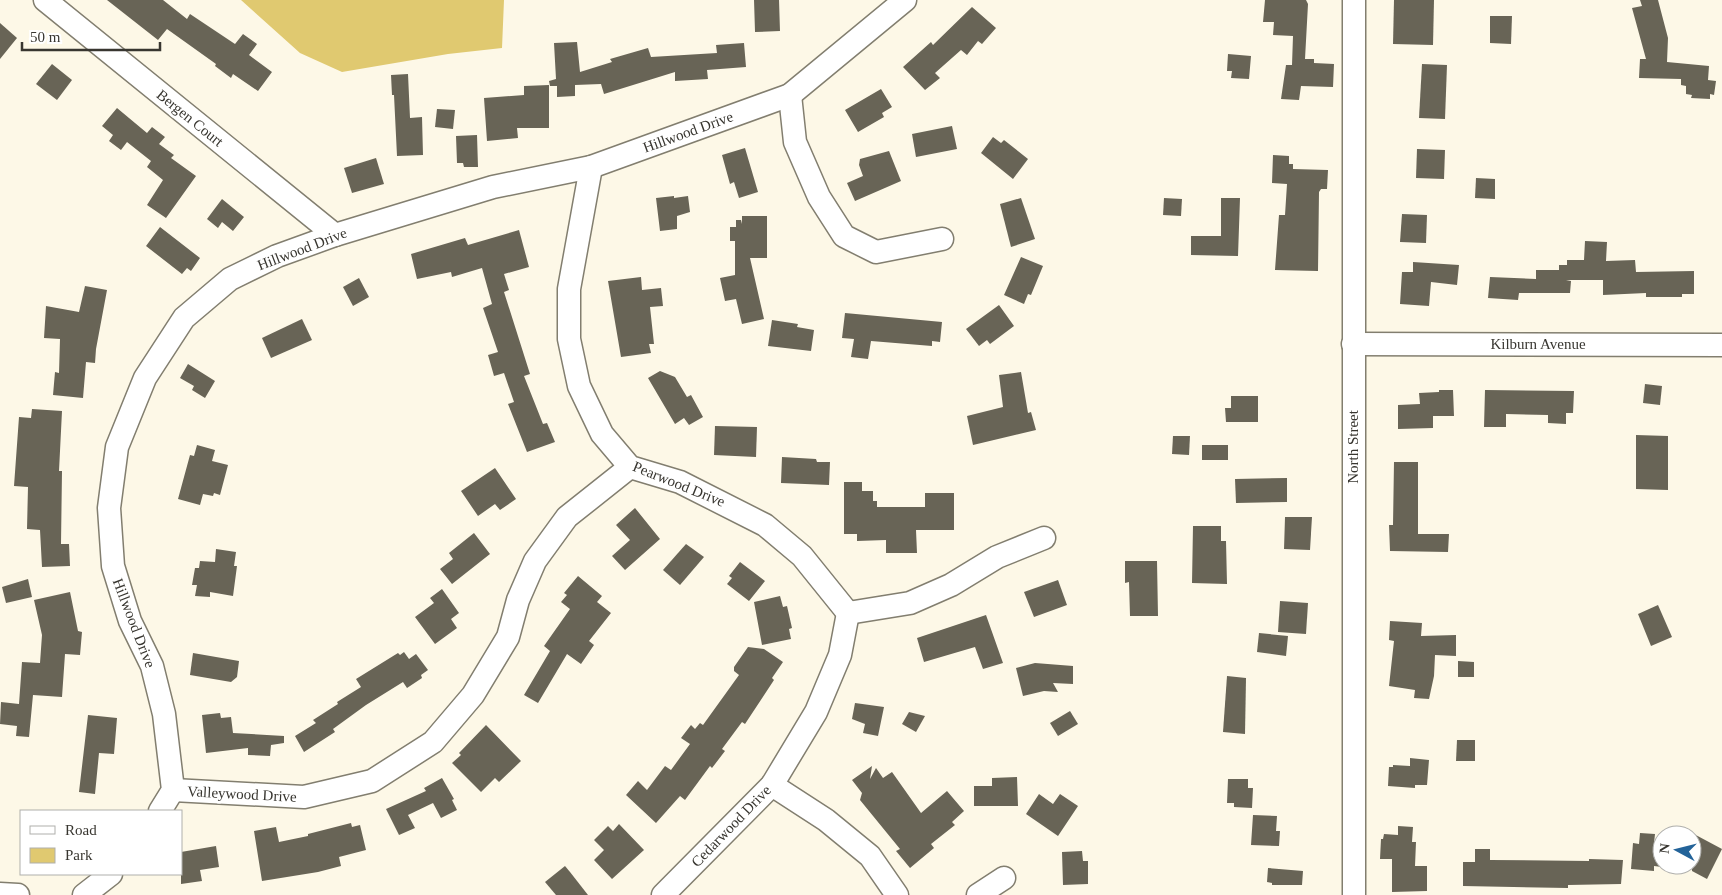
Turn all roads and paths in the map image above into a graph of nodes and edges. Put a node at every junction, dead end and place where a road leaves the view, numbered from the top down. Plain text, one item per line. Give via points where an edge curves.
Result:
1 (45, 0) edge
2 (905, 0) edge
3 (1354, 0) edge
4 (790, 95) junction
5 (591, 167) junction
6 (335, 235) junction
7 (942, 238) dead end
8 (1353, 344) junction
9 (1722, 345) edge
10 (630, 467) junction
11 (1044, 538) dead end
12 (848, 613) junction
13 (772, 785) junction
14 (173, 790) junction
15 (161, 810) edge
16 (110, 875) edge
17 (1004, 878) dead end
18 (0, 894) edge
19 (18, 895) edge
20 (84, 895) edge
21 (663, 895) edge
22 (897, 895) edge
23 (978, 895) edge
24 (1354, 895) edge

1 - 6 street, Bergen Court
2 - 4 street, Hillwood Drive
3 - 8 street, North Street
4 - 5 street, Hillwood Drive
4 - 7 street via 795,142 819,197 844,236 876,252
5 - 6 street, Hillwood Drive via 493,187
5 - 10 street, Pearwood Drive via 569,289 569,339 579,386 602,434
6 - 14 street, Hillwood Drive via 277,256 230,279 184,318 145,378 117,447 109,508 112,566 130,621 152,666 164,714
8 - 9 street, Kilburn Avenue
8 - 24 street, North Street
10 - 12 street, Pearwood Drive via 680,482 765,525 802,556
10 - 14 street, Valleywood Drive via 567,517 540,553 518,600 508,637 472,695 433,742 372,781 304,797
11 - 12 street via 997,557 951,585 910,603
12 - 13 street, Cedarwood Drive via 840,655 816,712
13 - 21 street, Cedarwood Drive
13 - 22 street via 826,820 870,856
14 - 15 street
16 - 20 street
17 - 23 street
18 - 19 street

